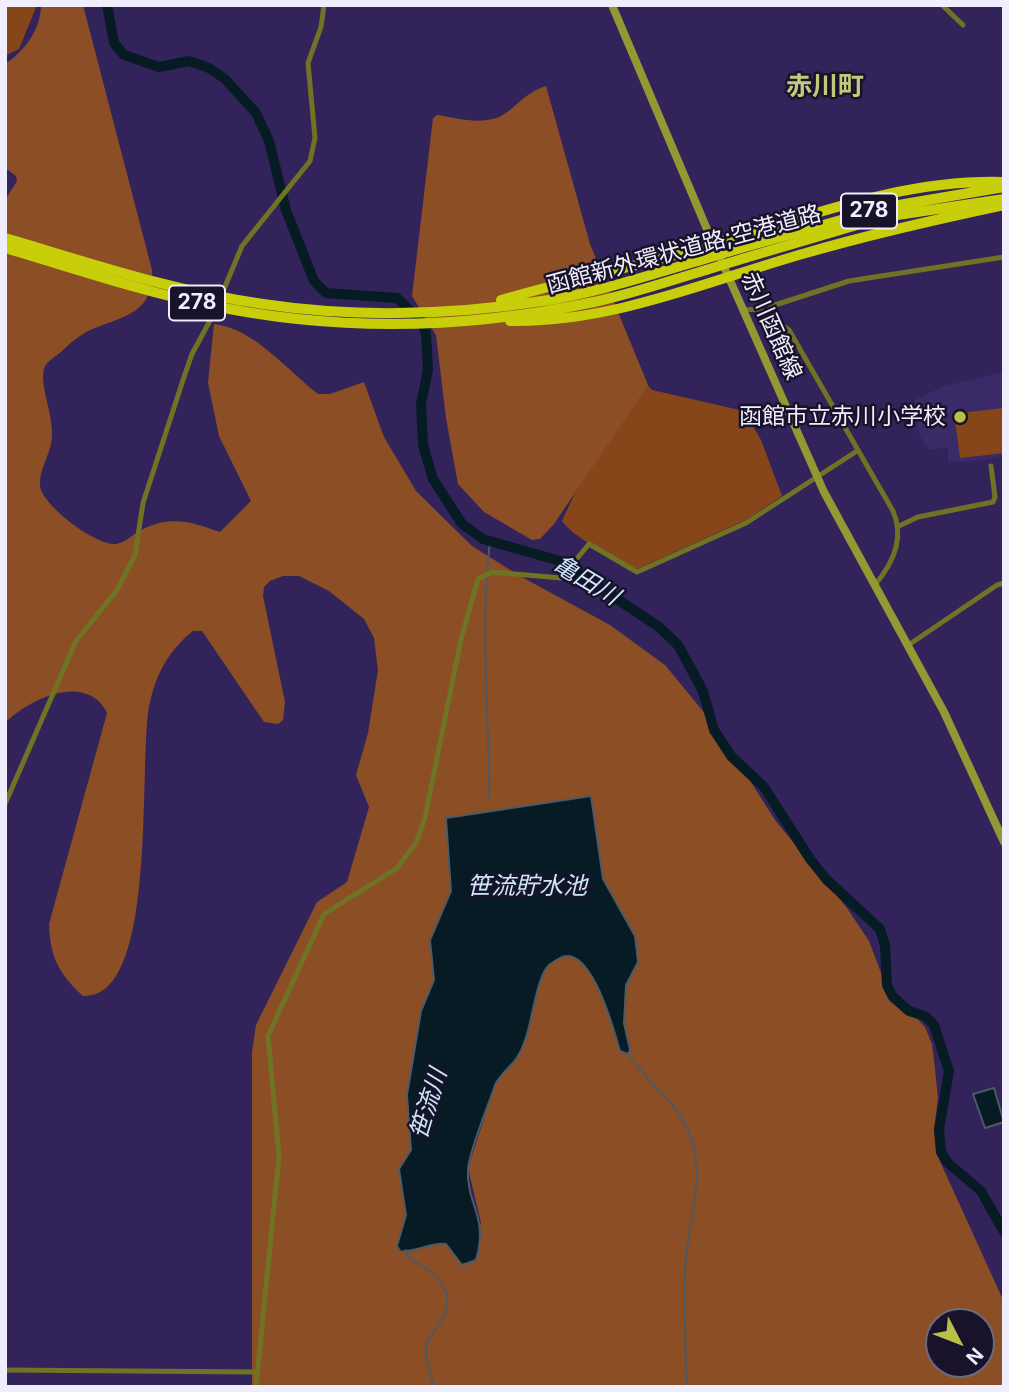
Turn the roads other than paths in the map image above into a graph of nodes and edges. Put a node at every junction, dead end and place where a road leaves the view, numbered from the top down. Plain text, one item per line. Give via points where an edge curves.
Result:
1 (324, 5) edge
2 (612, 5) edge
3 (942, 5) edge
4 (962, 25) dead end
5 (1004, 182) edge
6 (1004, 187) edge
7 (1004, 199) edge
8 (1004, 205) edge
9 (5, 238) edge
10 (714, 244) junction
11 (5, 248) edge
12 (741, 254) junction
13 (1004, 257) edge
14 (728, 277) junction
15 (224, 289) dead end
16 (477, 307) junction
17 (742, 310) junction
18 (767, 312) junction
19 (213, 315) dead end
20 (394, 319) junction
21 (479, 320) junction
22 (857, 451) junction
23 (991, 466) dead end
24 (817, 477) junction
25 (899, 526) junction
26 (1004, 583) edge
27 (874, 586) junction
28 (907, 646) junction
29 (5, 804) edge
30 (1004, 842) edge
31 (5, 1370) edge
32 (257, 1372) junction
33 (256, 1387) edge

1 - 15 street via 308,63 315,138 310,161 242,246
2 - 10 main road, 赤川函館線
3 - 4 street
5 - 10 highway via 944,185 869,198
6 - 12 highway, 函館新外環状道路;空港道路 / 278 via 887,207
7 - 12 highway, 函館新外環状道路;空港道路 / 278 via 884,217
8 - 14 highway via 832,246
9 - 20 highway, 函館新外環状道路;空港道路 / 278 via 158,283 227,298
10 - 14 main road, 赤川函館線
10 - 16 highway
11 - 20 highway, 函館新外環状道路;空港道路 / 278 via 211,306 281,317
12 - 16 highway, 函館新外環状道路;空港道路 / 278, bridge via 550,300
12 - 21 highway, 函館新外環状道路;空港道路 / 278, bridge via 706,271 597,301
13 - 18 street via 849,281 772,306
14 - 17 main road, 赤川函館線
14 - 21 highway via 671,296 556,319
16 - 20 highway, 函館新外環状道路;空港道路 / 278
17 - 18 street
17 - 24 main road, 赤川函館線
18 - 22 street via 795,338
19 - 29 street via 192,354 147,491 135,555 117,590 76,641
20 - 21 highway, 函館新外環状道路;空港道路 / 278
22 - 24 street
22 - 25 street
23 - 25 street via 993,502 918,517
24 - 27 main road, 赤川函館線
24 - 32 street via 746,523 637,572 589,544 557,579 489,572 478,579 416,843 397,868 324,914 268,1036 279,1148
25 - 27 street via 885,573
26 - 28 street
27 - 28 main road, 赤川函館線
28 - 30 main road, 赤川函館線 via 944,712
31 - 32 street
32 - 33 street

